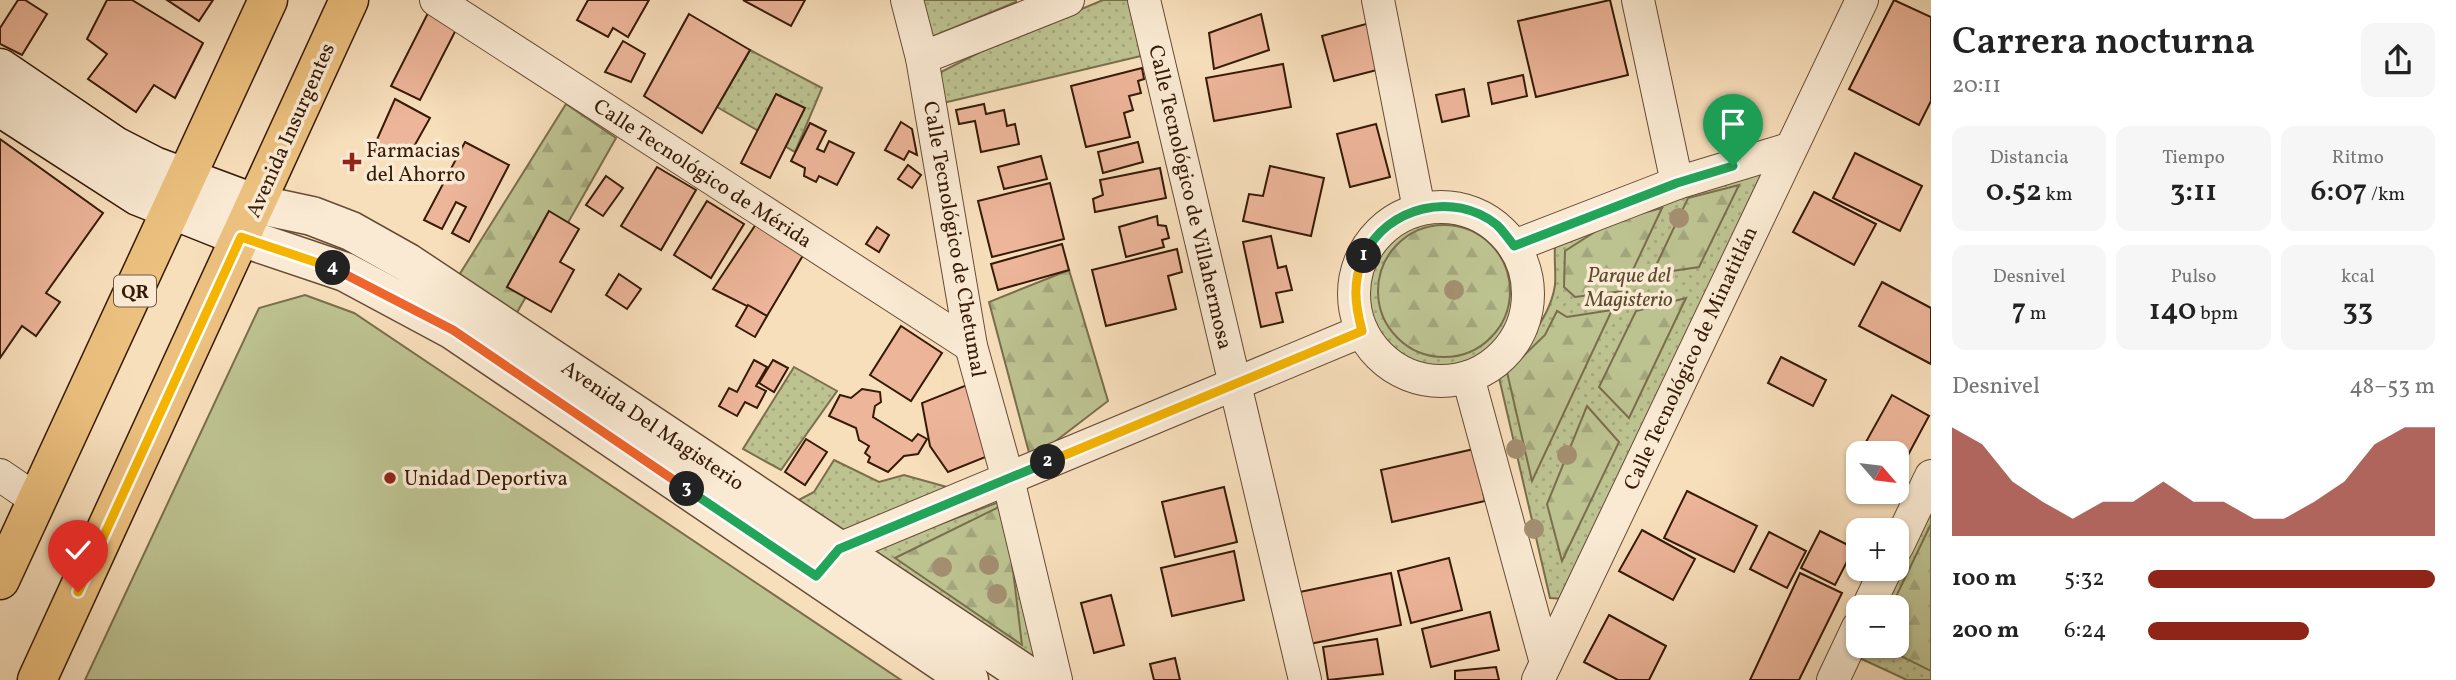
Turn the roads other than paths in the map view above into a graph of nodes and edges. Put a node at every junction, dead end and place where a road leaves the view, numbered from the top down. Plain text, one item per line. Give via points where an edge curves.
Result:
1 (268, 0) edge
2 (349, 0) edge
3 (436, 0) edge
4 (907, 0) edge
5 (1068, 0) edge
6 (1144, 0) edge
7 (1378, 0) edge
8 (1638, 0) edge
9 (1862, 0) edge
10 (922, 58) junction
11 (0, 68) edge
12 (0, 107) edge
13 (1789, 149) junction
14 (1677, 183) junction
15 (179, 194) junction
16 (1419, 209) junction
17 (248, 221) junction
18 (1514, 246) junction
19 (1362, 331) junction
20 (971, 346) junction
21 (1468, 377) junction
22 (1236, 383) junction
23 (0, 475) edge
24 (1931, 476) edge
25 (1008, 479) junction
26 (38, 501) junction
27 (1909, 522) edge
28 (827, 563) junction
29 (0, 580) edge
30 (1846, 652) edge
31 (1542, 671) edge
32 (37, 680) edge
33 (970, 680) edge
34 (1034, 680) edge
35 (1056, 680) edge
36 (1305, 680) edge
37 (1833, 680) edge

1 - 15 main road, QR
2 - 17 main road, Avenida Insurgentes
3 - 20 street, Calle Tecnológico de Mérida
4 - 10 street, Calle Tecnológico de Chetumal
5 - 10 street
6 - 22 street, Calle Tecnológico de Villahermosa
7 - 16 street
8 - 14 street
9 - 13 street, Calle Tecnológico de Minatitlán
10 - 20 street, Calle Tecnológico de Chetumal
11 - 15 street
12 - 15 street via 138,196
13 - 14 street
13 - 31 street, Calle Tecnológico de Minatitlán
14 - 18 street
15 - 17 street, Avenida Del Magisterio
15 - 26 main road, QR
16 - 18 street via 1446,206 1472,211 1497,225
16 - 19 street via 1391,222 1370,243 1357,271 1354,301
17 - 28 street, Avenida Del Magisterio via 453,330
17 - 32 main road, Avenida Insurgentes
18 - 21 street via 1526,270 1523,322 1511,346 1492,365
19 - 21 street via 1376,352 1406,373 1443,381
19 - 22 street
20 - 25 street, Calle Tecnológico de Chetumal
21 - 31 street
22 - 25 street
22 - 36 street, Calle Tecnológico de Villahermosa
23 - 26 street
24 - 27 street
25 - 28 street
25 - 35 street, Calle Tecnológico de Chetumal
26 - 29 main road, QR
28 - 33 street, Avenida Del Magisterio
28 - 34 street, Avenida Del Magisterio
30 - 37 street

